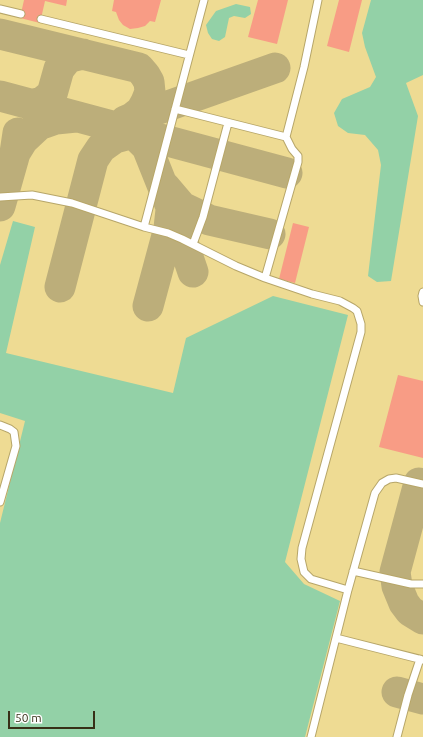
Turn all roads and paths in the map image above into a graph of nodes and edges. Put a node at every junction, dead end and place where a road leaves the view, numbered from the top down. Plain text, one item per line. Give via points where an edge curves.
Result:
1 (204, 0) edge
2 (318, 0) edge
3 (0, 9) edge
4 (21, 14) dead end
5 (41, 19) dead end
6 (190, 55) junction
7 (175, 110) junction
8 (228, 123) junction
9 (286, 137) junction
10 (0, 197) edge
11 (144, 227) junction
12 (193, 244) junction
13 (265, 278) junction
14 (423, 292) edge
15 (423, 302) edge
16 (0, 425) edge
17 (423, 484) edge
18 (0, 502) edge
19 (353, 570) junction
20 (423, 584) edge
21 (348, 590) junction
22 (336, 638) junction
23 (421, 659) edge
24 (311, 737) edge
25 (397, 737) edge

1 - 6 lane
2 - 9 lane
3 - 4 lane
5 - 6 lane
6 - 7 lane
7 - 8 lane
7 - 11 lane
8 - 9 lane
8 - 12 lane via 203,217
9 - 13 lane via 298,156 298,162
10 - 11 lane via 32,194 72,203
11 - 12 lane via 168,233
12 - 13 lane
13 - 21 lane via 340,301 357,311 361,324 361,332 302,548 304,572 312,579
14 - 15 lane
16 - 18 lane via 14,432 16,446
17 - 19 lane via 396,478 382,483 375,493
19 - 20 lane via 410,584
19 - 21 lane
21 - 22 lane
22 - 23 lane
22 - 24 lane
23 - 25 lane

